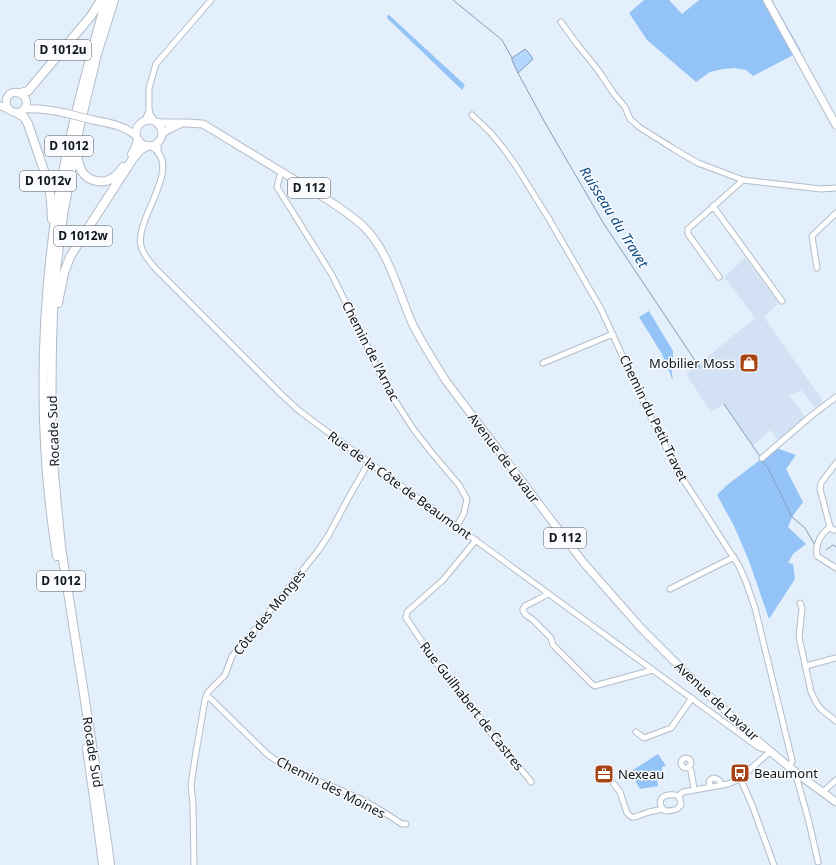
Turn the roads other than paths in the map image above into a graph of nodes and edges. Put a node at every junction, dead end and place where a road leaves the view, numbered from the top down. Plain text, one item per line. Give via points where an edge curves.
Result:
1 (101, 0) edge
2 (106, 0) edge
3 (114, 0) edge
4 (211, 0) edge
5 (767, 0) edge
6 (561, 22) dead end
7 (23, 96) junction
8 (8, 97) junction
9 (0, 100) edge
10 (0, 106) edge
11 (8, 108) junction
12 (149, 108) junction
13 (47, 110) junction
14 (21, 111) junction
15 (472, 115) dead end
16 (142, 121) junction
17 (155, 121) junction
18 (186, 123) junction
19 (116, 125) junction
20 (836, 125) edge
21 (79, 129) junction
22 (161, 137) junction
23 (137, 138) junction
24 (148, 146) junction
25 (158, 153) junction
26 (281, 171) junction
27 (743, 180) junction
28 (836, 188) edge
29 (713, 206) junction
30 (836, 213) edge
31 (51, 258) junction
32 (817, 268) dead end
33 (719, 277) dead end
34 (782, 301) dead end
35 (613, 334) junction
36 (52, 341) junction
37 (543, 363) dead end
38 (836, 397) edge
39 (762, 458) dead end
40 (369, 462) junction
41 (836, 463) edge
42 (457, 526) junction
43 (830, 527) junction
44 (836, 530) edge
45 (476, 540) junction
46 (734, 557) junction
47 (836, 568) edge
48 (670, 589) dead end
49 (548, 592) junction
50 (800, 603) dead end
51 (836, 658) edge
52 (806, 666) junction
53 (653, 670) junction
54 (206, 696) junction
55 (692, 698) junction
56 (835, 718) edge
57 (636, 732) dead end
58 (768, 749) junction
59 (689, 766) dead end
60 (789, 766) junction
61 (799, 775) junction
62 (741, 777) junction
63 (836, 780) edge
64 (531, 782) dead end
65 (614, 784) dead end
66 (720, 785) junction
67 (710, 787) junction
68 (694, 789) junction
69 (822, 792) junction
70 (678, 796) junction
71 (836, 802) edge
72 (663, 809) junction
73 (406, 824) dead end
74 (818, 862) dead end
75 (103, 865) edge
76 (110, 865) edge
77 (194, 865) edge
78 (774, 865) edge

1 - 7 highway, D 1012u via 91,16
2 - 31 highway, Rocade Sud / D 1012 via 74,121 58,200
3 - 21 highway, Rocade Sud
4 - 12 street via 156,64 149,88
5 - 20 main road
6 - 27 street via 625,107 632,122 698,163
7 - 8 main road via 14,93
7 - 13 main road
7 - 14 main road via 27,103
8 - 9 main road
8 - 11 main road
10 - 11 main road
11 - 14 main road via 11,111
12 - 16 street via 148,115
12 - 17 street
13 - 14 main road
13 - 19 main road, bridge
14 - 31 highway, D 1012v via 49,185 52,208
15 - 35 street, Chemin du Petit Travet via 498,142 516,166 601,309
16 - 17 main road
16 - 19 main road via 130,126
16 - 23 main road via 136,129
17 - 18 main road, D 112
17 - 22 main road via 161,127
18 - 22 main road, D 112 via 173,127
18 - 26 main road, Avenue de Lavaur / D 112 via 203,124
19 - 23 main road
21 - 23 highway via 80,169 85,176 93,180 106,181 119,173 131,157
21 - 36 highway, Rocade Sud / D 1012 via 63,215 54,286
22 - 24 main road via 154,145
22 - 25 street, Rue de la Côte de Beaumont
23 - 24 main road via 140,143
24 - 25 street
24 - 36 highway, D 1012w via 140,150 132,160 70,257 58,297
25 - 40 street, Rue de la Côte de Beaumont via 162,161 162,175 140,238 145,256 297,409
26 - 42 street, Chemin de l'Arnac via 276,187 332,275 385,385 414,430 459,485 467,499 464,513
26 - 58 main road, Avenue de Lavaur / D 112 via 346,212 363,226 389,265 413,324 446,381 583,562 641,628 704,691
27 - 28 street via 821,189
27 - 29 street
29 - 33 street via 688,228 688,234
29 - 34 street
30 - 32 street via 812,236
31 - 75 highway, Rocade Sud / D 1012 via 44,356 48,483 55,546
35 - 37 street
35 - 46 street, Chemin du Petit Travet via 665,447
36 - 76 highway, Rocade Sud / D 1012 via 51,442 61,548
38 - 39 street
40 - 42 street, Rue de la Côte de Beaumont
40 - 54 street, Côte des Monges via 328,536 232,656 225,675
41 - 43 street via 821,483 820,490
42 - 45 street, Rue de la Côte de Beaumont
43 - 44 street
43 - 47 street via 821,534 816,553
45 - 49 street, Rue de la Côte de Beaumont
45 - 64 street, Rue Guilhabert de Castres via 443,580 407,612 406,618 446,677
46 - 48 street
46 - 60 street, Chemin du Petit Travet via 755,608 792,760
49 - 53 street, Rue de la Côte de Beaumont
49 - 53 street via 523,609 526,615 551,638 553,645 592,684 598,686
50 - 52 street via 802,608 799,637
51 - 52 street
52 - 56 street via 813,698 822,710
53 - 55 street, Rue de la Côte de Beaumont
54 - 73 street, Chemin des Moines via 275,760 305,776 356,796
54 - 77 street via 191,785
55 - 57 street via 671,728 644,738
55 - 58 street, Rue de la Côte de Beaumont via 758,747
58 - 60 main road, Avenue de Lavaur / D 112
58 - 62 street
59 - 68 street
60 - 61 main road, Avenue de Lavaur / D 112
61 - 69 main road, Avenue de Lavaur / D 112
61 - 74 street via 797,779
62 - 66 street
62 - 78 street
63 - 69 street
65 - 72 street via 620,792 629,816 635,817
66 - 67 street
66 - 67 street via 720,781 714,778 711,779
67 - 68 street
68 - 70 street
69 - 71 main road, Avenue de Lavaur / D 112
70 - 72 street via 664,796 661,800
70 - 72 street via 681,805 679,808 667,811

